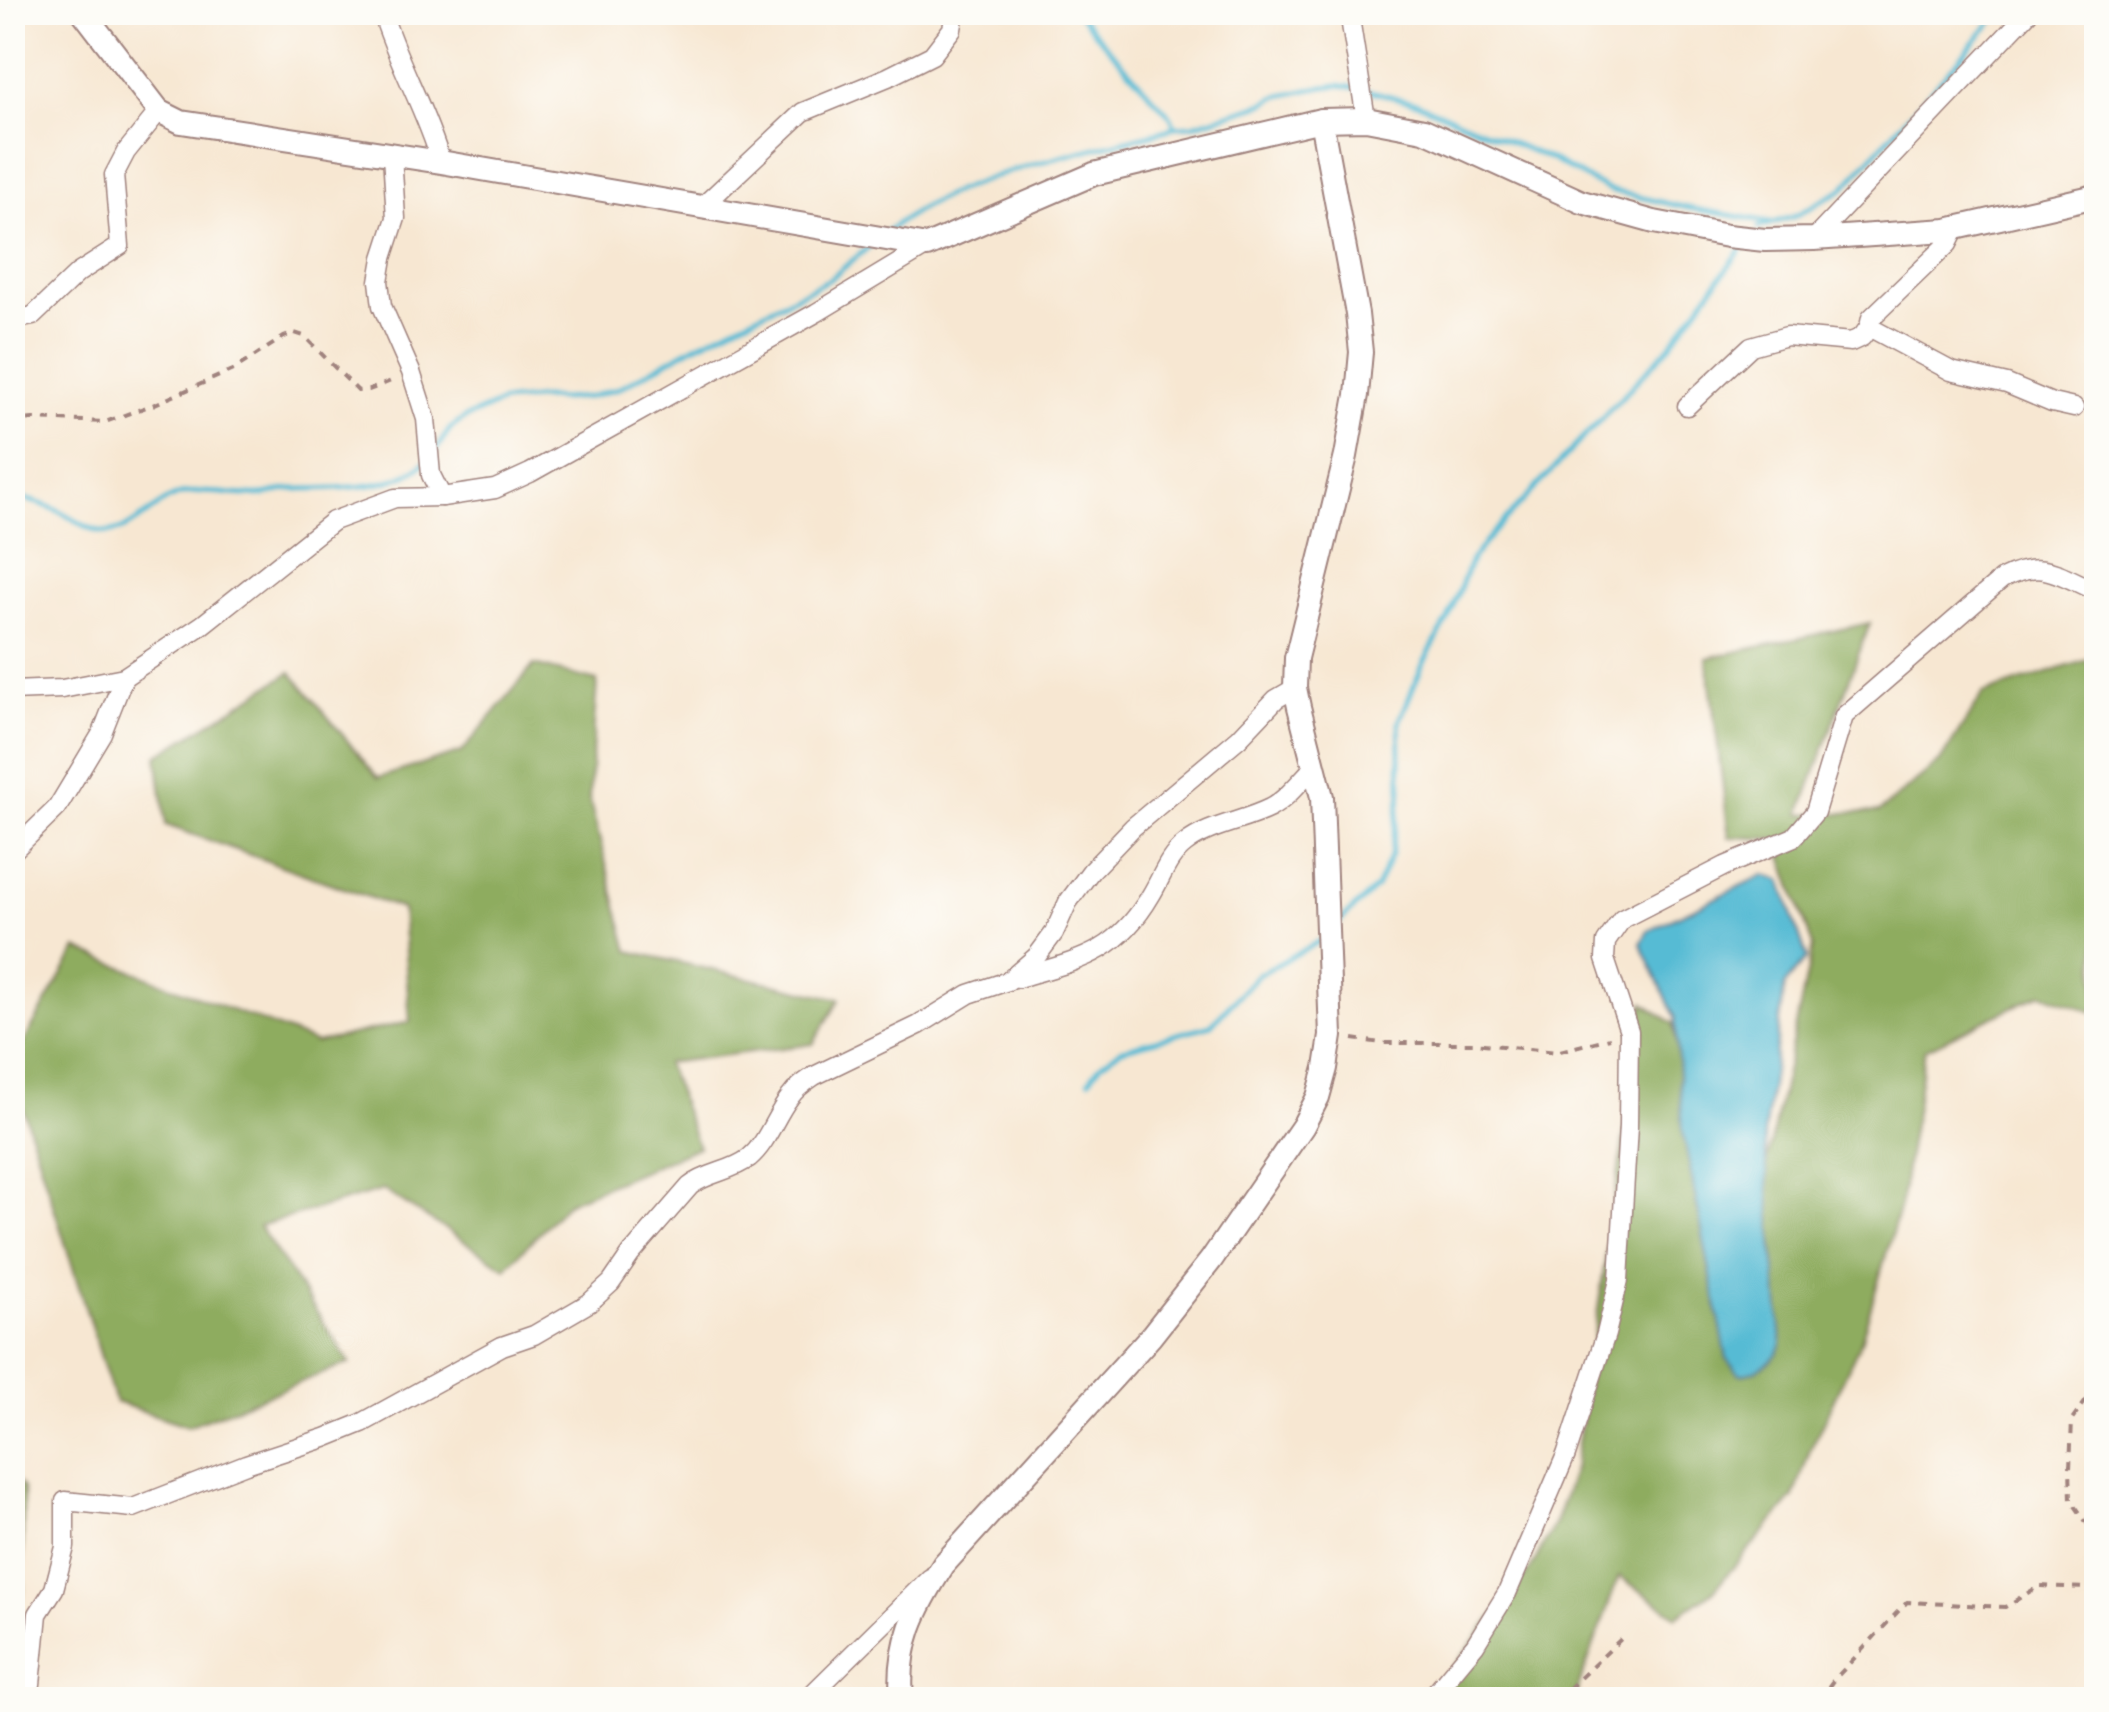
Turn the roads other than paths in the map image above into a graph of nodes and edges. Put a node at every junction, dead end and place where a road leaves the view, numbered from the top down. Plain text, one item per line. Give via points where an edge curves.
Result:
1 (83, 12) edge
2 (382, 12) edge
3 (955, 12) edge
4 (1348, 12) edge
5 (2029, 12) edge
6 (160, 111) junction
7 (1365, 111) junction
8 (1322, 120) junction
9 (392, 155) junction
10 (441, 162) junction
11 (2096, 196) edge
12 (702, 207) junction
13 (1956, 228) junction
14 (1814, 239) junction
15 (927, 246) junction
16 (12, 320) edge
17 (1869, 327) junction
18 (1687, 406) dead end
19 (2074, 408) dead end
20 (442, 497) junction
21 (2096, 590) edge
22 (124, 677) junction
23 (1295, 688) junction
24 (12, 691) edge
25 (1315, 766) junction
26 (12, 852) edge
27 (1008, 981) junction
28 (944, 1564) junction
29 (22, 1700) edge
30 (806, 1700) edge
31 (902, 1700) edge
32 (1429, 1700) edge

1 - 6 street
2 - 10 street
3 - 12 street via 952,30 932,55 804,112
4 - 7 street
5 - 14 street
6 - 9 street via 181,122
6 - 16 street via 114,175 120,246 78,273 33,316
7 - 8 street
7 - 14 street via 1424,130 1582,202 1765,240
8 - 15 street via 1094,174
8 - 23 street via 1361,352 1346,456 1299,643
9 - 10 street
9 - 20 street via 396,218 379,282 382,306 411,372 426,420 431,475
10 - 12 street
11 - 13 street
12 - 15 street
13 - 14 street
13 - 17 street
15 - 20 street via 530,473 495,488
17 - 18 street via 1851,342 1787,336 1752,346
17 - 19 street via 1951,372
20 - 22 street via 395,498 333,521
21 - 32 street via 2040,568 2002,579 1844,716 1815,812 1794,836 1622,919 1606,942 1605,959 1629,1031 1620,1280 1566,1455 1507,1593 1475,1646
22 - 24 street
22 - 26 street via 102,734 56,808
23 - 25 street
23 - 27 street via 1133,827 1068,902 1037,956
25 - 27 street via 1272,807 1179,848 1150,898 1110,944
25 - 28 street via 1322,797 1331,1036 1318,1097 1211,1260 1152,1336
27 - 29 street via 970,994 800,1086 750,1157 690,1186 602,1293 534,1336 502,1346 362,1423 149,1504 65,1501 65,1548 54,1590 38,1614 31,1684
28 - 30 street
28 - 31 street via 906,1638

